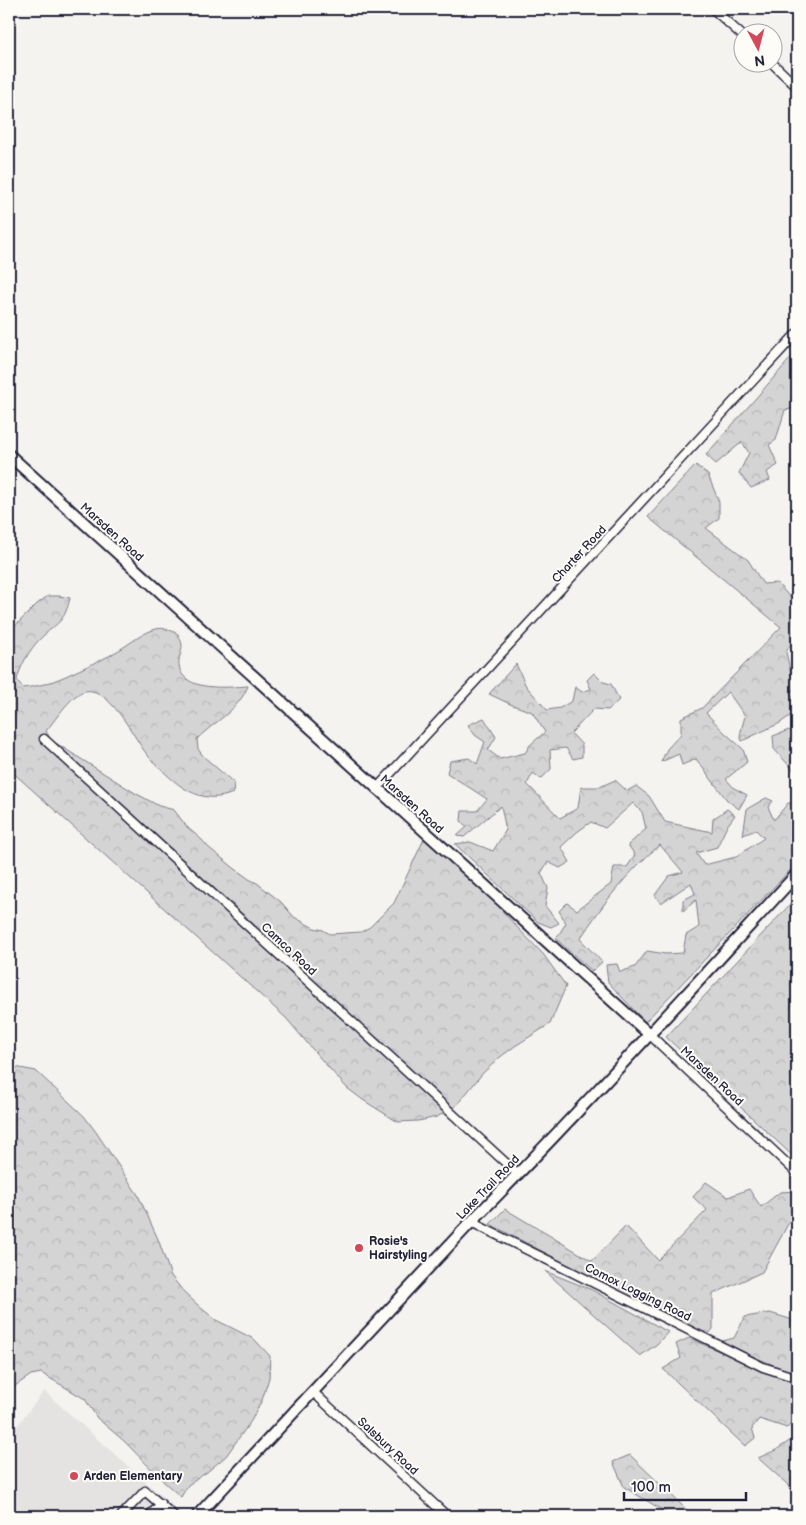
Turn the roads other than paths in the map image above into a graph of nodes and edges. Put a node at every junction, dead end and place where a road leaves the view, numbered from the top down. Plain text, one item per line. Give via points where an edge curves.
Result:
1 (713, 9) edge
2 (734, 28) edge
3 (781, 72) edge
4 (797, 87) edge
5 (797, 332) edge
6 (9, 455) edge
7 (44, 739) dead end
8 (376, 789) junction
9 (797, 874) edge
10 (649, 1034) junction
11 (797, 1173) edge
12 (518, 1174) junction
13 (471, 1222) junction
14 (797, 1378) edge
15 (313, 1392) junction
16 (160, 1504) junction
17 (121, 1516) edge
18 (149, 1516) edge
19 (174, 1516) edge
20 (197, 1516) edge
21 (447, 1516) edge

1 - 2 street
3 - 4 street
5 - 8 street, Charter Road
6 - 8 street, Marsden Road
7 - 12 street, Camco Road
8 - 10 street, Marsden Road
9 - 10 street, Lake Trail Road
10 - 11 street, Marsden Road
10 - 12 street, Lake Trail Road
12 - 13 street, Lake Trail Road
13 - 14 street, Comox Logging Road via 763,1367
13 - 15 street, Lake Trail Road
15 - 20 street, Lake Trail Road
15 - 21 street, Salsbury Road
16 - 17 street via 145,1491
16 - 18 street
16 - 19 street

